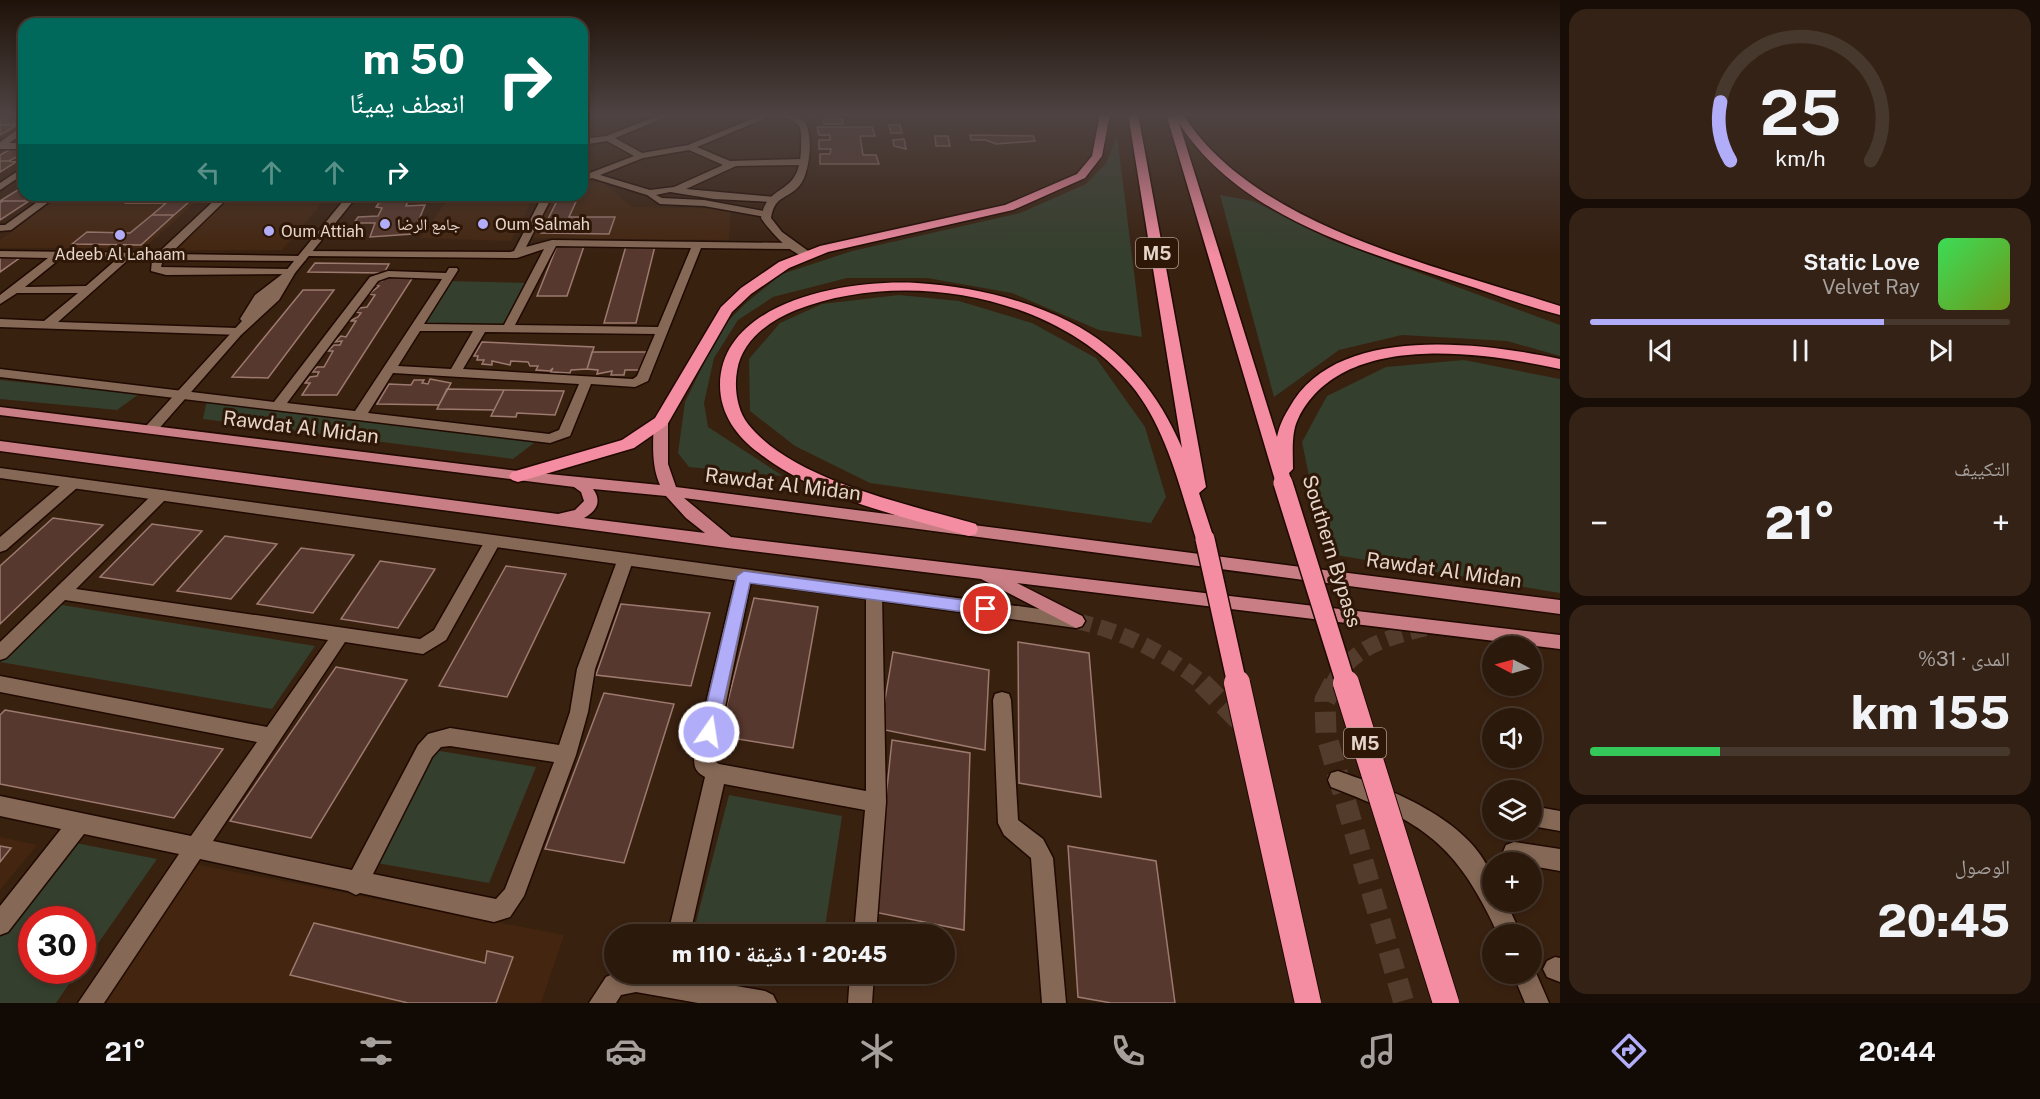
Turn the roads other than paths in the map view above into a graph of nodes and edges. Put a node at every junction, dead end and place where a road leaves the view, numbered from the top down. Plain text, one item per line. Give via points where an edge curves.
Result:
1 (629, 161) edge
2 (722, 161) edge
3 (1093, 161) edge
4 (1141, 161) edge
5 (1185, 161) edge
6 (1214, 161) edge
7 (803, 162) joint
8 (729, 164) junction
9 (18, 174) edge
10 (593, 176) junction
11 (588, 177) edge
12 (0, 187) edge
13 (675, 190) junction
14 (652, 194) junction
15 (772, 199) junction
16 (43, 201) edge
17 (220, 201) edge
18 (348, 201) edge
19 (545, 201) edge
20 (731, 202) junction
21 (766, 213) junction
22 (2, 230) edge
23 (552, 243) junction
24 (697, 245) junction
25 (794, 246) junction
26 (0, 254) edge
27 (58, 255) junction
28 (462, 255) junction
29 (516, 255) junction
30 (807, 255) junction
31 (127, 256) junction
32 (303, 256) junction
33 (160, 257) junction
34 (290, 272) junction
35 (449, 276) junction
36 (89, 289) junction
37 (15, 290) junction
38 (0, 301) edge
39 (1560, 311) edge
40 (0, 323) edge
41 (48, 324) junction
42 (417, 327) junction
43 (241, 328) junction
44 (481, 328) junction
45 (508, 328) junction
46 (662, 330) junction
47 (1560, 363) edge
48 (391, 369) junction
49 (0, 373) edge
50 (455, 373) junction
51 (586, 382) junction
52 (181, 395) junction
53 (277, 407) junction
54 (0, 411) edge
55 (359, 416) junction
56 (660, 421) junction
57 (151, 429) junction
58 (0, 446) edge
59 (0, 473) edge
60 (518, 476) junction
61 (578, 482) junction
62 (73, 483) junction
63 (1284, 483) junction
64 (668, 490) junction
65 (161, 495) junction
66 (555, 520) junction
67 (969, 530) junction
68 (1205, 539) junction
69 (727, 542) junction
70 (492, 543) junction
71 (0, 546) edge
72 (625, 561) junction
73 (979, 571) junction
74 (744, 576) junction
75 (62, 592) junction
76 (874, 593) junction
77 (1560, 607) edge
78 (1076, 621) joint
79 (340, 636) junction
80 (1560, 642) edge
81 (0, 653) edge
82 (0, 684) edge
83 (1002, 700) dead end
84 (272, 736) junction
85 (566, 755) junction
86 (716, 773) junction
87 (1338, 780) dead end
88 (876, 802) junction
89 (0, 806) edge
90 (1542, 818) edge
91 (1560, 821) edge
92 (80, 822) junction
93 (195, 847) junction
94 (1542, 857) edge
95 (1560, 860) edge
96 (1482, 879) edge
97 (356, 884) junction
98 (0, 924) edge
99 (681, 924) edge
100 (866, 924) edge
101 (616, 984) edge
102 (686, 984) edge
103 (861, 984) edge
104 (1529, 984) edge
105 (90, 1003) edge
106 (601, 1003) edge
107 (765, 1003) edge
108 (860, 1003) edge
109 (1054, 1003) edge
110 (1308, 1003) edge
111 (1446, 1003) edge
112 (1537, 1003) edge

1 - 10 street
2 - 8 street
3 - 30 highway via 1082,176 1008,208
4 - 68 highway, M5
5 - 63 highway, Southern Bypass / M5
6 - 39 highway via 1286,210 1395,255
7 - 8 street
7 - 15 street via 797,182
8 - 13 street
9 - 12 street
10 - 11 street
10 - 14 street
13 - 14 street
13 - 20 street
14 - 20 street via 652,198 660,201
15 - 20 street
15 - 21 street
16 - 22 street
17 - 33 street
18 - 32 street
19 - 29 street
20 - 21 street
21 - 25 street via 770,226
23 - 24 street
23 - 29 street
23 - 45 street
24 - 25 street
24 - 46 street
25 - 30 street
26 - 27 street
27 - 31 street
27 - 37 street
28 - 29 street
28 - 32 street
28 - 35 street
30 - 56 highway via 766,276 726,310
31 - 33 street
31 - 36 street
32 - 33 street
32 - 34 street
33 - 34 street via 154,269 166,272
34 - 43 street via 275,298
35 - 42 street
35 - 53 street via 388,274 374,279
36 - 37 street
36 - 41 street
37 - 38 street
40 - 41 street
41 - 43 street
42 - 44 street
42 - 48 street
43 - 52 street
44 - 45 street
44 - 50 street
45 - 46 street
46 - 51 street via 640,381
47 - 63 highway via 1458,348 1386,352 1356,361 1332,373 1300,400 1289,420
48 - 50 street
48 - 55 street
49 - 52 street
50 - 51 street
51 - 55 street via 567,430 558,438
52 - 53 street
52 - 57 street
53 - 55 street
54 - 57 main road, Rawdat Al Midan
56 - 60 highway via 627,444 604,453
56 - 64 main road via 658,456
57 - 60 main road, Rawdat Al Midan
58 - 66 main road
59 - 62 street
60 - 61 main road, Rawdat Al Midan
61 - 64 main road, Rawdat Al Midan
61 - 66 main road via 592,494 588,508
62 - 65 street
62 - 71 street
63 - 111 highway, Southern Bypass / M5, bridge
64 - 67 main road, Rawdat Al Midan
64 - 69 main road via 694,517
65 - 70 street
65 - 75 street
66 - 69 main road
67 - 68 highway via 834,486 768,453 743,429 730,404 727,380 732,357 746,336 792,305 854,289 888,287 961,293 1036,314 1090,341 1136,381 1168,433
67 - 77 main road, Rawdat Al Midan
68 - 110 highway, M5, bridge
69 - 73 main road
70 - 72 street
70 - 79 street via 440,635 430,645 416,648
72 - 74 street
72 - 85 street via 586,669
73 - 78 main road
73 - 80 main road
74 - 76 street
74 - 86 street via 702,760 704,766
75 - 79 street
75 - 81 street
76 - 78 street
76 - 88 street
79 - 84 street
82 - 84 street
83 - 109 street via 1008,823 1040,851
84 - 93 street
85 - 97 street via 450,737 435,740 425,751
85 - 97 street via 513,896 502,909 494,911
86 - 88 street
86 - 99 street
87 - 96 street via 1399,802 1441,830 1472,861
88 - 100 street
89 - 92 street
90 - 91 street
92 - 93 street
92 - 98 street
93 - 97 street
93 - 105 street
94 - 95 street
101 - 106 street
102 - 107 street
103 - 108 street
104 - 112 street

